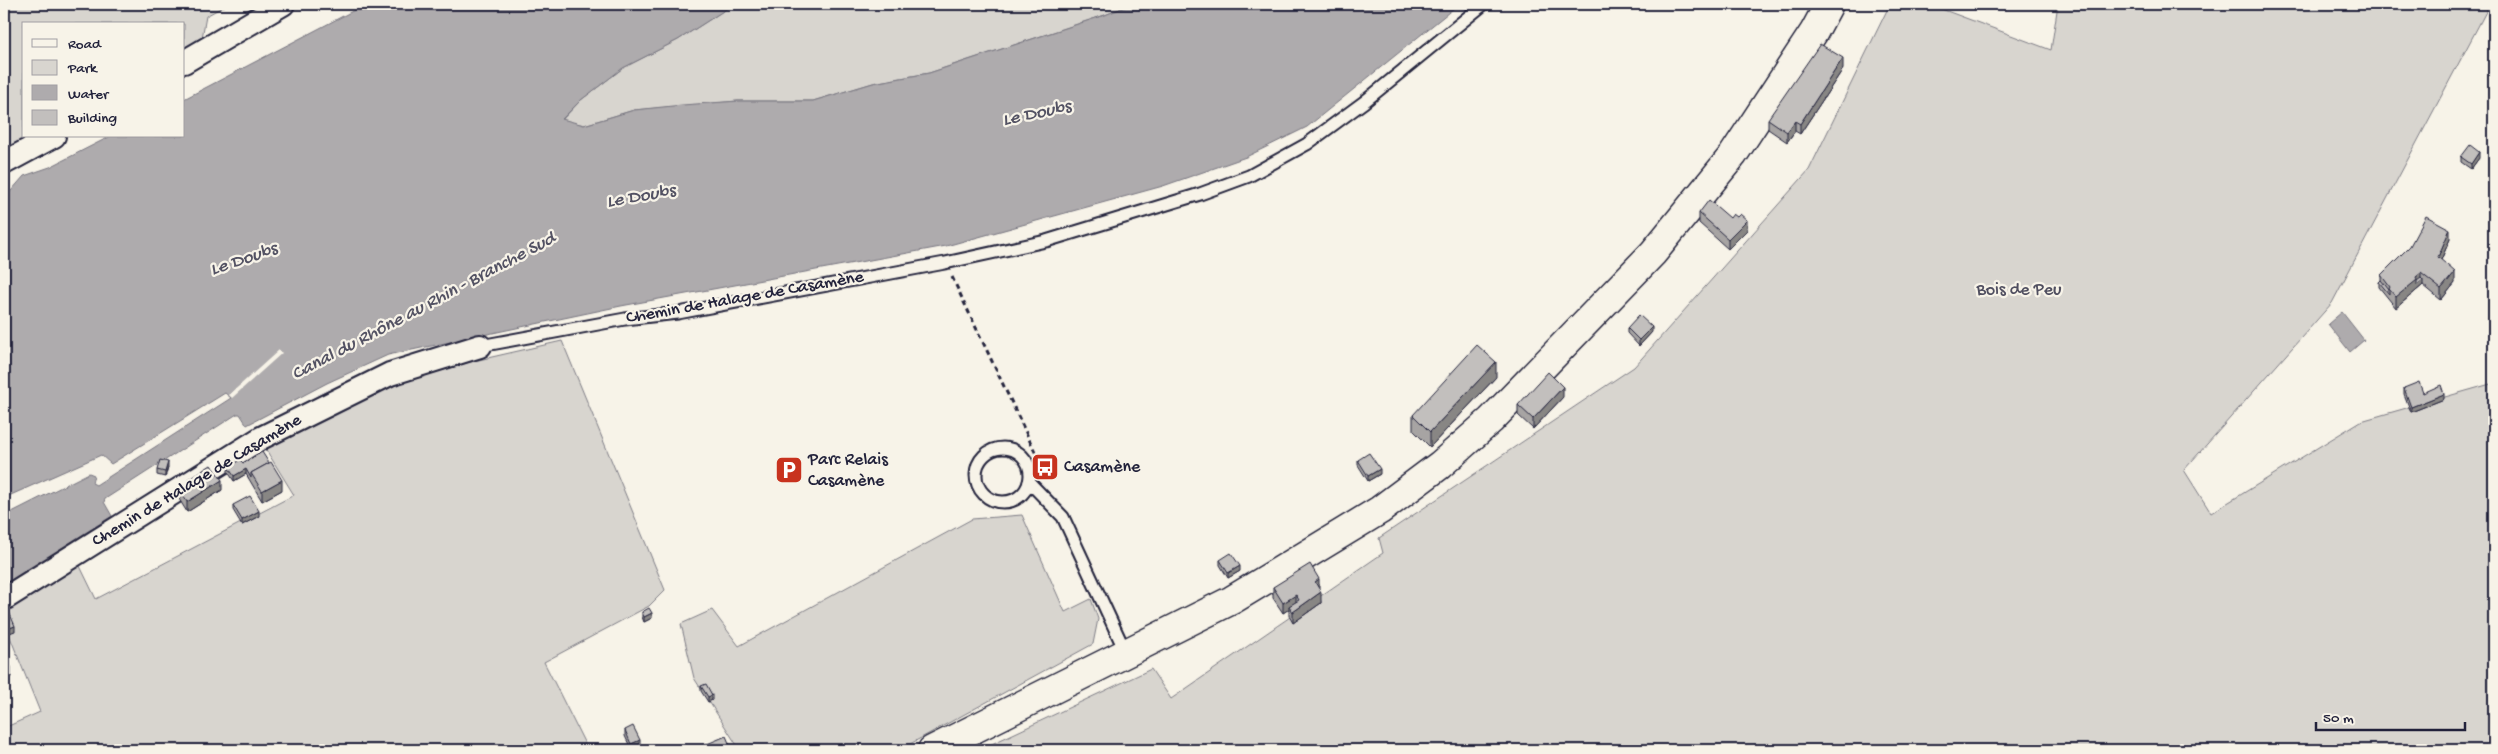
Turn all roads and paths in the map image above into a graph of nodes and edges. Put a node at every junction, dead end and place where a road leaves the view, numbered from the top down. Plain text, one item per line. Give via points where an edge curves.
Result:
1 (283, 4) edge
2 (1484, 4) edge
3 (1829, 4) edge
4 (185, 61) edge
5 (50, 138) edge
6 (4, 163) edge
7 (945, 263) junction
8 (480, 346) joint
9 (1050, 482) dead end
10 (1027, 487) junction
11 (4, 599) edge
12 (1126, 655) junction
13 (932, 750) edge

1 - 4 street
2 - 7 lane, Chemin de Halage de Casamène via 1307,144 1249,176 1046,242
3 - 12 main road via 1733,155 1653,253 1491,420 1440,465 1380,510 1232,600
5 - 6 street
7 - 8 lane, Chemin de Halage de Casamène
7 - 9 path
8 - 11 street, Chemin de Halage de Casamène via 390,374 261,438
10 - 10 lane via 1030,474 1024,457 1009,448 992,450 979,462 975,479 978,488 992,500 1010,502
10 - 12 lane via 1063,517
12 - 13 main road

